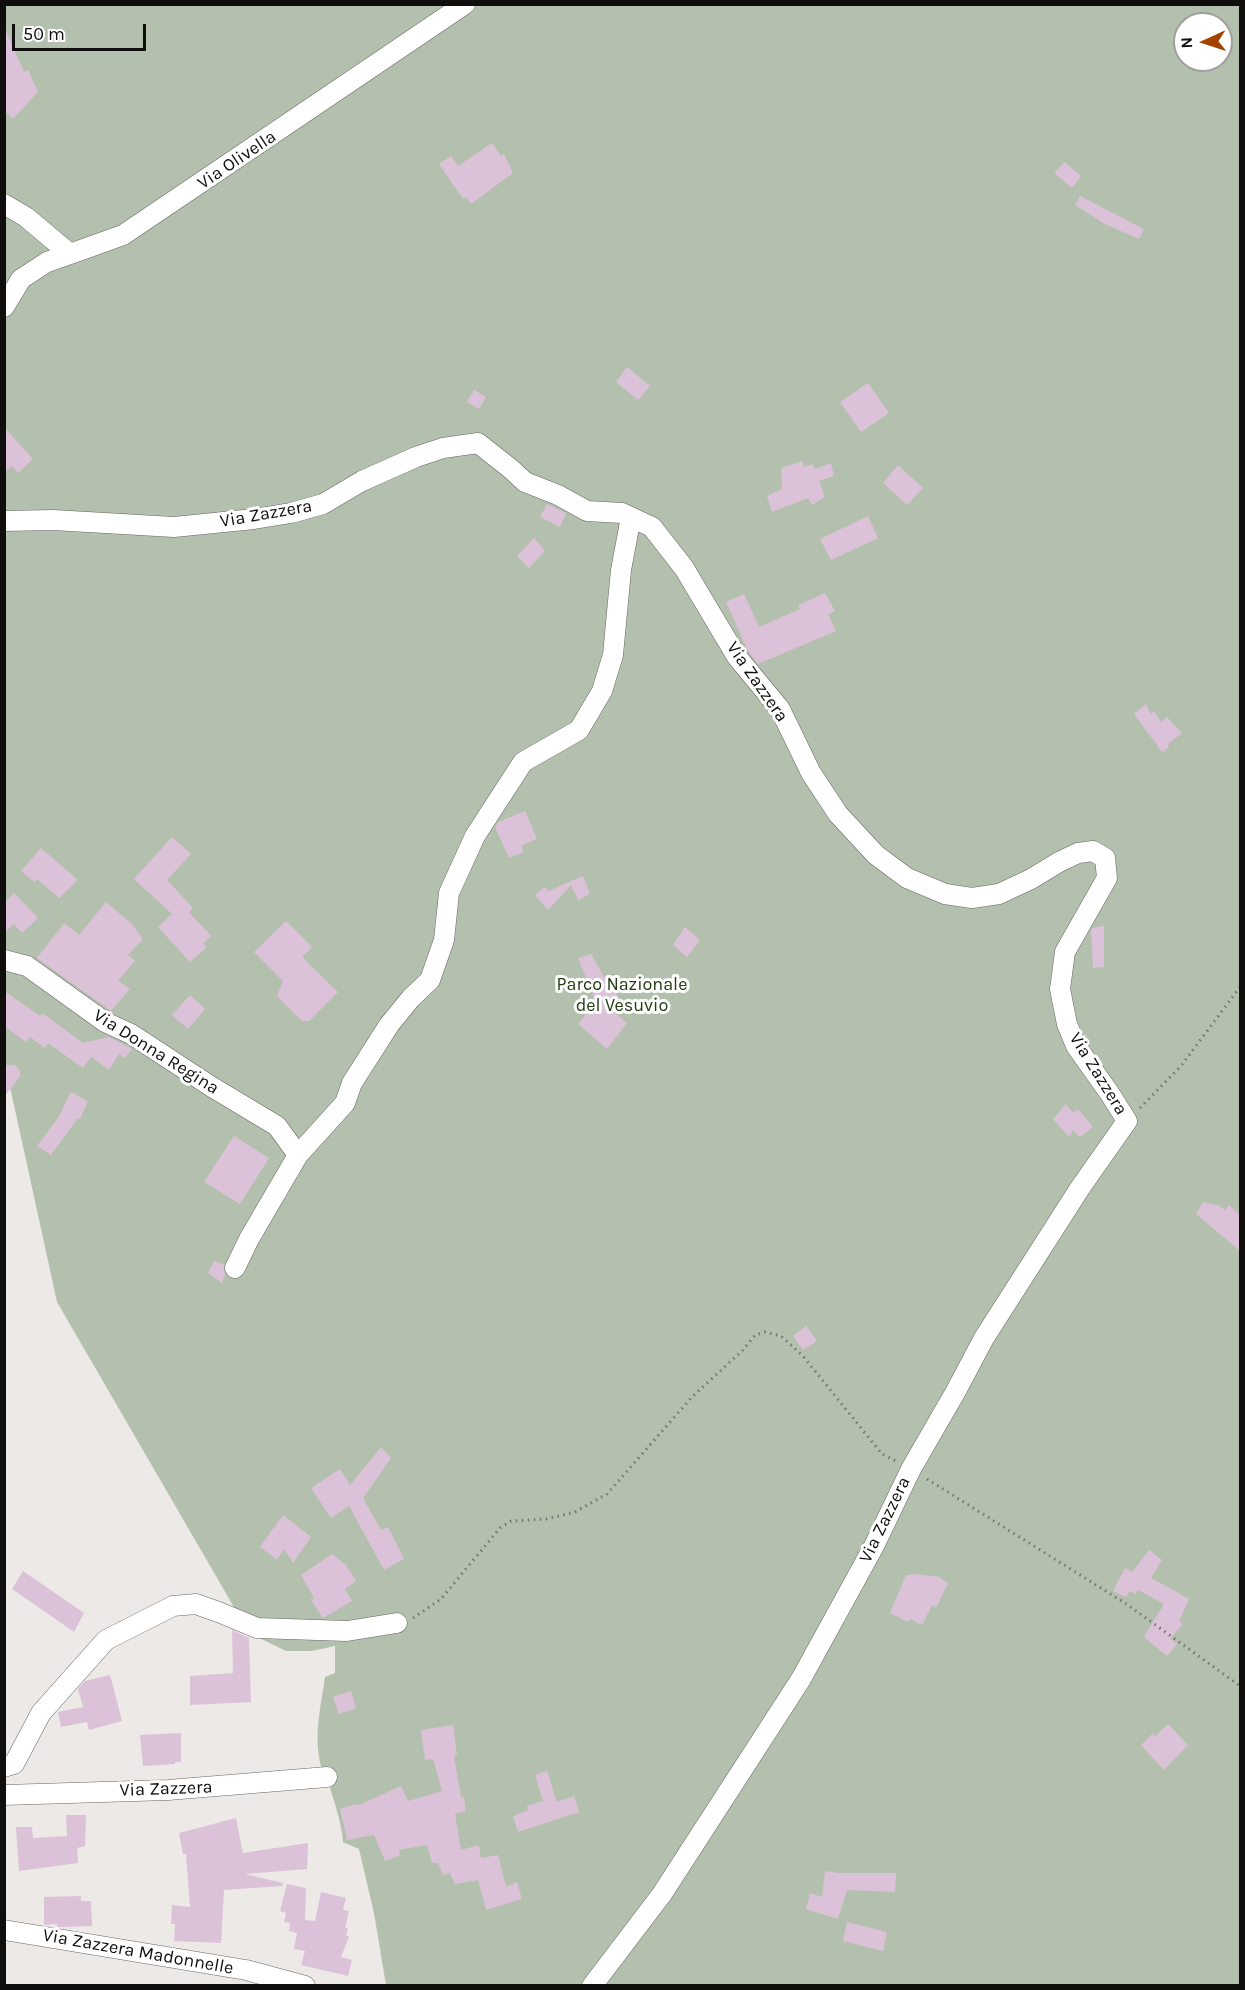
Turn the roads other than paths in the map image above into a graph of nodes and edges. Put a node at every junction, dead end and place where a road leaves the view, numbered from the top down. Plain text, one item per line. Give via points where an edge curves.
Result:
1 (465, 4) edge
2 (4, 204) edge
3 (70, 254) junction
4 (4, 307) edge
5 (631, 517) junction
6 (4, 521) edge
7 (4, 960) edge
8 (298, 1155) junction
9 (235, 1268) dead end
10 (397, 1623) road end
11 (4, 1767) edge
12 (327, 1777) dead end
13 (4, 1795) edge
14 (4, 1930) edge
15 (305, 1986) edge
16 (592, 1986) edge

1 - 3 street, Via Olivella via 123,235
2 - 3 street
3 - 4 street, Via Olivella via 47,262 21,279
5 - 6 street, Via Zazzera via 587,511 525,482 478,442 442,447 416,456 322,504 291,513 174,527
5 - 8 street via 621,570 613,655 602,691 579,730 523,762 475,836 449,893 444,939 430,980 383,1034 352,1083 345,1103
5 - 16 street, Via Zazzera via 652,527 684,568 737,657 780,709 811,773 838,814 876,855 907,878 945,894 972,897 999,894 1078,853 1093,850 1105,858 1107,878 1065,952 1060,989 1076,1046 1127,1121 984,1338 801,1679 689,1854
7 - 8 street, Via Donna Regina via 27,966 105,1022 131,1034 277,1126
8 - 9 street
10 - 11 street via 347,1631 257,1628 196,1604 173,1606 106,1640 41,1713 14,1764
12 - 13 street, Via Zazzera via 168,1790
14 - 15 street, Via Zazzera Madonnelle via 246,1970

